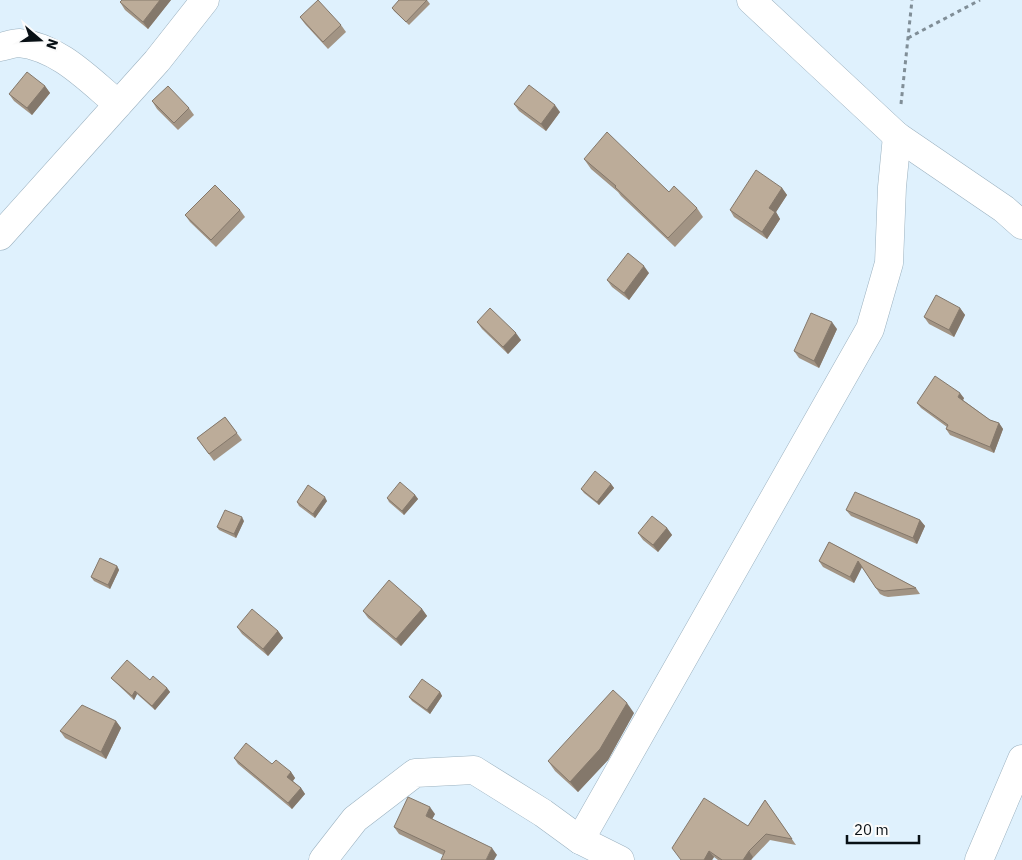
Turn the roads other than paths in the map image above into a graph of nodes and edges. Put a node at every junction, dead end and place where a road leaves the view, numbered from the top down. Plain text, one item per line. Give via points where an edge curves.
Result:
1 (205, 0) edge
2 (752, 0) edge
3 (0, 47) edge
4 (118, 104) junction
5 (897, 136) junction
6 (1022, 225) edge
7 (0, 236) edge
8 (1022, 759) edge
9 (580, 840) junction
10 (323, 860) edge
11 (620, 860) edge
12 (979, 860) edge

1 - 4 street
2 - 5 street
3 - 4 street via 18,43 47,50
4 - 7 street
5 - 6 street via 1004,209
5 - 9 street via 889,263 870,330
8 - 12 street
9 - 10 street via 474,770 415,773 355,819
9 - 11 street

